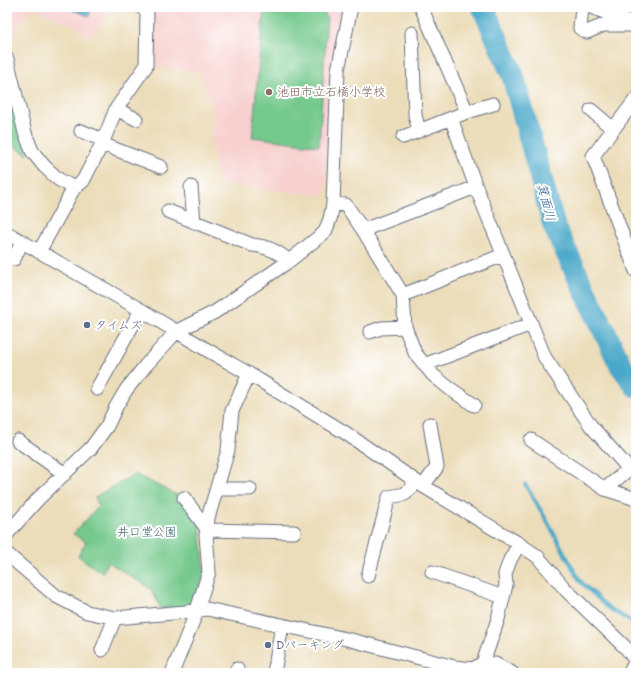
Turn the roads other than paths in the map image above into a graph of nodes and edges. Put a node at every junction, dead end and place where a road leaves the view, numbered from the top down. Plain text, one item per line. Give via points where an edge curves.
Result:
1 (141, 7) edge
2 (351, 7) edge
3 (421, 7) edge
4 (582, 7) edge
5 (591, 7) edge
6 (635, 24) edge
7 (412, 33) dead end
8 (7, 59) edge
9 (636, 99) edge
10 (493, 104) dead end
11 (116, 109) junction
12 (591, 110) dead end
13 (467, 112) junction
14 (451, 118) junction
15 (136, 119) dead end
16 (613, 129) junction
17 (81, 131) dead end
18 (418, 131) junction
19 (403, 137) dead end
20 (103, 142) junction
21 (161, 167) dead end
22 (476, 187) junction
23 (74, 188) junction
24 (191, 188) dead end
25 (332, 204) junction
26 (168, 211) dead end
27 (194, 222) junction
28 (363, 230) junction
29 (7, 233) edge
30 (22, 242) junction
31 (40, 252) junction
32 (503, 255) junction
33 (14, 258) dead end
34 (289, 261) junction
35 (634, 263) edge
36 (403, 295) junction
37 (141, 310) junction
38 (531, 324) junction
39 (405, 327) junction
40 (177, 331) junction
41 (370, 332) dead end
42 (424, 365) junction
43 (249, 374) junction
44 (97, 389) dead end
45 (474, 405) dead end
46 (430, 424) dead end
47 (531, 440) dead end
48 (18, 441) dead end
49 (65, 474) junction
50 (420, 484) junction
51 (218, 489) junction
52 (250, 489) dead end
53 (605, 489) junction
54 (184, 498) dead end
55 (636, 500) edge
56 (9, 526) edge
57 (207, 529) junction
58 (294, 532) dead end
59 (519, 544) junction
60 (7, 554) edge
61 (432, 572) dead end
62 (368, 576) dead end
63 (503, 597) junction
64 (196, 610) junction
65 (115, 618) junction
66 (282, 626) junction
67 (102, 650) dead end
68 (634, 660) edge
69 (475, 669) edge
70 (172, 673) edge
71 (274, 673) edge
72 (512, 673) edge
73 (624, 673) edge

1 - 11 street via 147,13 146,66
2 - 25 street via 338,70
3 - 13 street
4 - 6 street via 580,28 587,32 604,25
5 - 6 street
7 - 18 street via 415,115
8 - 23 street via 25,133 32,151 58,179
9 - 16 street
10 - 13 street
11 - 15 street
11 - 20 street
12 - 16 street
13 - 14 street
14 - 18 street
14 - 22 street
16 - 35 street via 593,156
17 - 20 street
18 - 19 street
20 - 21 street
20 - 23 street via 83,181
22 - 28 street
22 - 32 street
23 - 31 street
24 - 27 street
25 - 28 street via 346,206
25 - 34 street via 325,232
26 - 27 street
27 - 34 street via 260,246
28 - 36 street
29 - 30 street
30 - 31 street
30 - 33 street
31 - 37 street
32 - 36 street
32 - 38 street
34 - 40 street via 214,312
36 - 39 street
37 - 40 street
37 - 44 street via 103,367
38 - 42 street
38 - 53 street via 545,358 591,426 629,469
39 - 41 street via 381,328
39 - 42 street via 415,353
40 - 43 street
40 - 49 street via 126,390 107,426 91,448
42 - 45 street via 433,376
43 - 50 street via 344,432
43 - 51 street via 232,411 228,450
46 - 50 street via 437,467
47 - 53 street
48 - 49 street
49 - 56 street
50 - 59 street
50 - 62 street via 405,494 389,497
51 - 52 street
51 - 57 street
53 - 55 street
54 - 57 street
57 - 58 street
57 - 64 street via 210,572
59 - 63 street via 505,574
59 - 68 street via 537,556
60 - 65 street via 56,596 86,612
61 - 63 street
63 - 69 street via 498,619
64 - 65 street
64 - 66 street via 207,609
64 - 70 street
65 - 67 street
66 - 69 street via 351,640 454,667
66 - 71 street
68 - 73 street
69 - 72 street via 495,664

